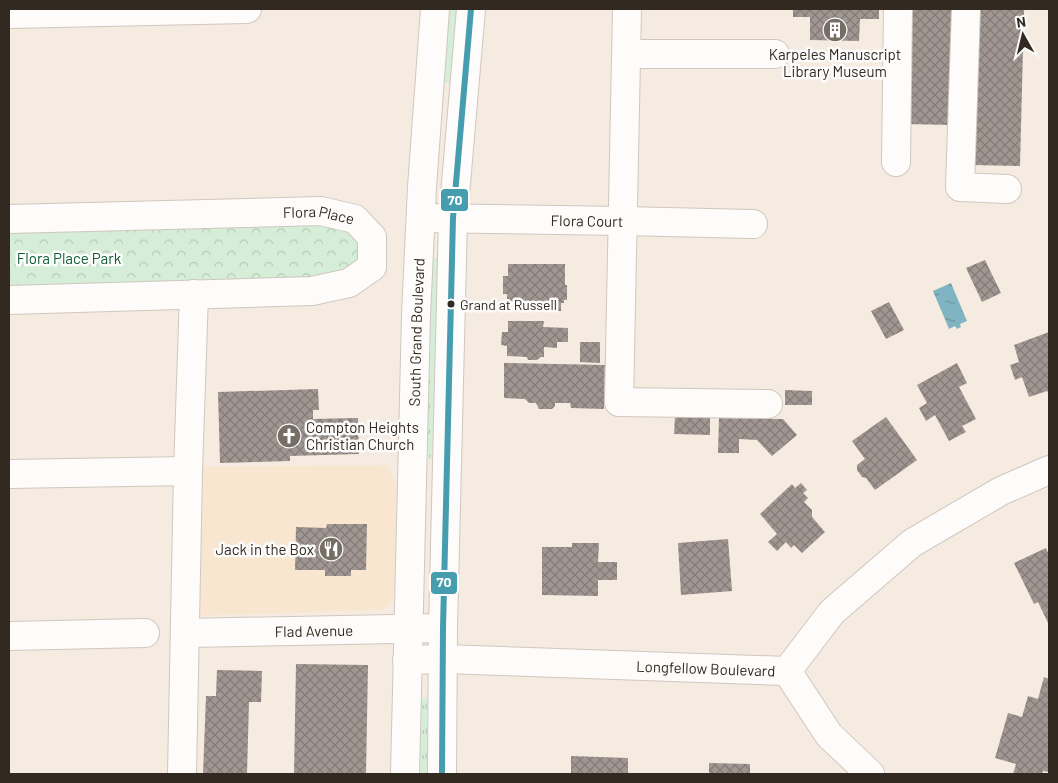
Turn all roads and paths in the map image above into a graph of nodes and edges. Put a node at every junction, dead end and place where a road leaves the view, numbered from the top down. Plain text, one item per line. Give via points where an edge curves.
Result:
1 (247, 9) edge
2 (436, 9) edge
3 (472, 9) edge
4 (628, 9) edge
5 (898, 9) edge
6 (966, 9) edge
7 (9, 14) edge
8 (626, 54) junction
9 (775, 54) dead end
10 (896, 162) dead end
11 (1008, 189) dead end
12 (421, 218) junction
13 (453, 218) junction
14 (9, 219) edge
15 (623, 220) junction
16 (753, 224) dead end
17 (194, 294) junction
18 (9, 300) edge
19 (768, 404) dead end
20 (1049, 470) edge
21 (188, 472) junction
22 (9, 474) edge
23 (443, 628) junction
24 (408, 629) junction
25 (145, 633) dead end
26 (185, 633) junction
27 (9, 636) edge
28 (443, 659) junction
29 (408, 660) junction
30 (787, 671) junction
31 (182, 774) edge
32 (405, 774) edge
33 (442, 774) edge
34 (870, 774) edge

1 - 7 street
2 - 12 street, South Grand Boulevard
3 - 13 street
4 - 8 street
5 - 10 street
6 - 11 street via 960,186
8 - 9 street
8 - 15 street
12 - 13 street, Flora Court
12 - 24 street, South Grand Boulevard
13 - 15 street, Flora Court
13 - 23 street
14 - 17 street, Flora Place via 321,212 355,220 372,237 372,267 349,283 312,291
15 - 16 street, Flora Court
15 - 19 street via 619,402
17 - 18 street, Flora Place
17 - 21 street
20 - 30 street, Longfellow Boulevard via 1001,491 912,543 832,612
21 - 22 street
21 - 26 street
23 - 24 street, Flad Avenue
23 - 28 street
24 - 26 street, Flad Avenue
24 - 29 street, South Grand Boulevard
25 - 27 street
26 - 31 street
28 - 29 street, Longfellow Boulevard
28 - 30 street, Longfellow Boulevard
28 - 33 street
29 - 32 street, South Grand Boulevard
30 - 34 street via 829,735

